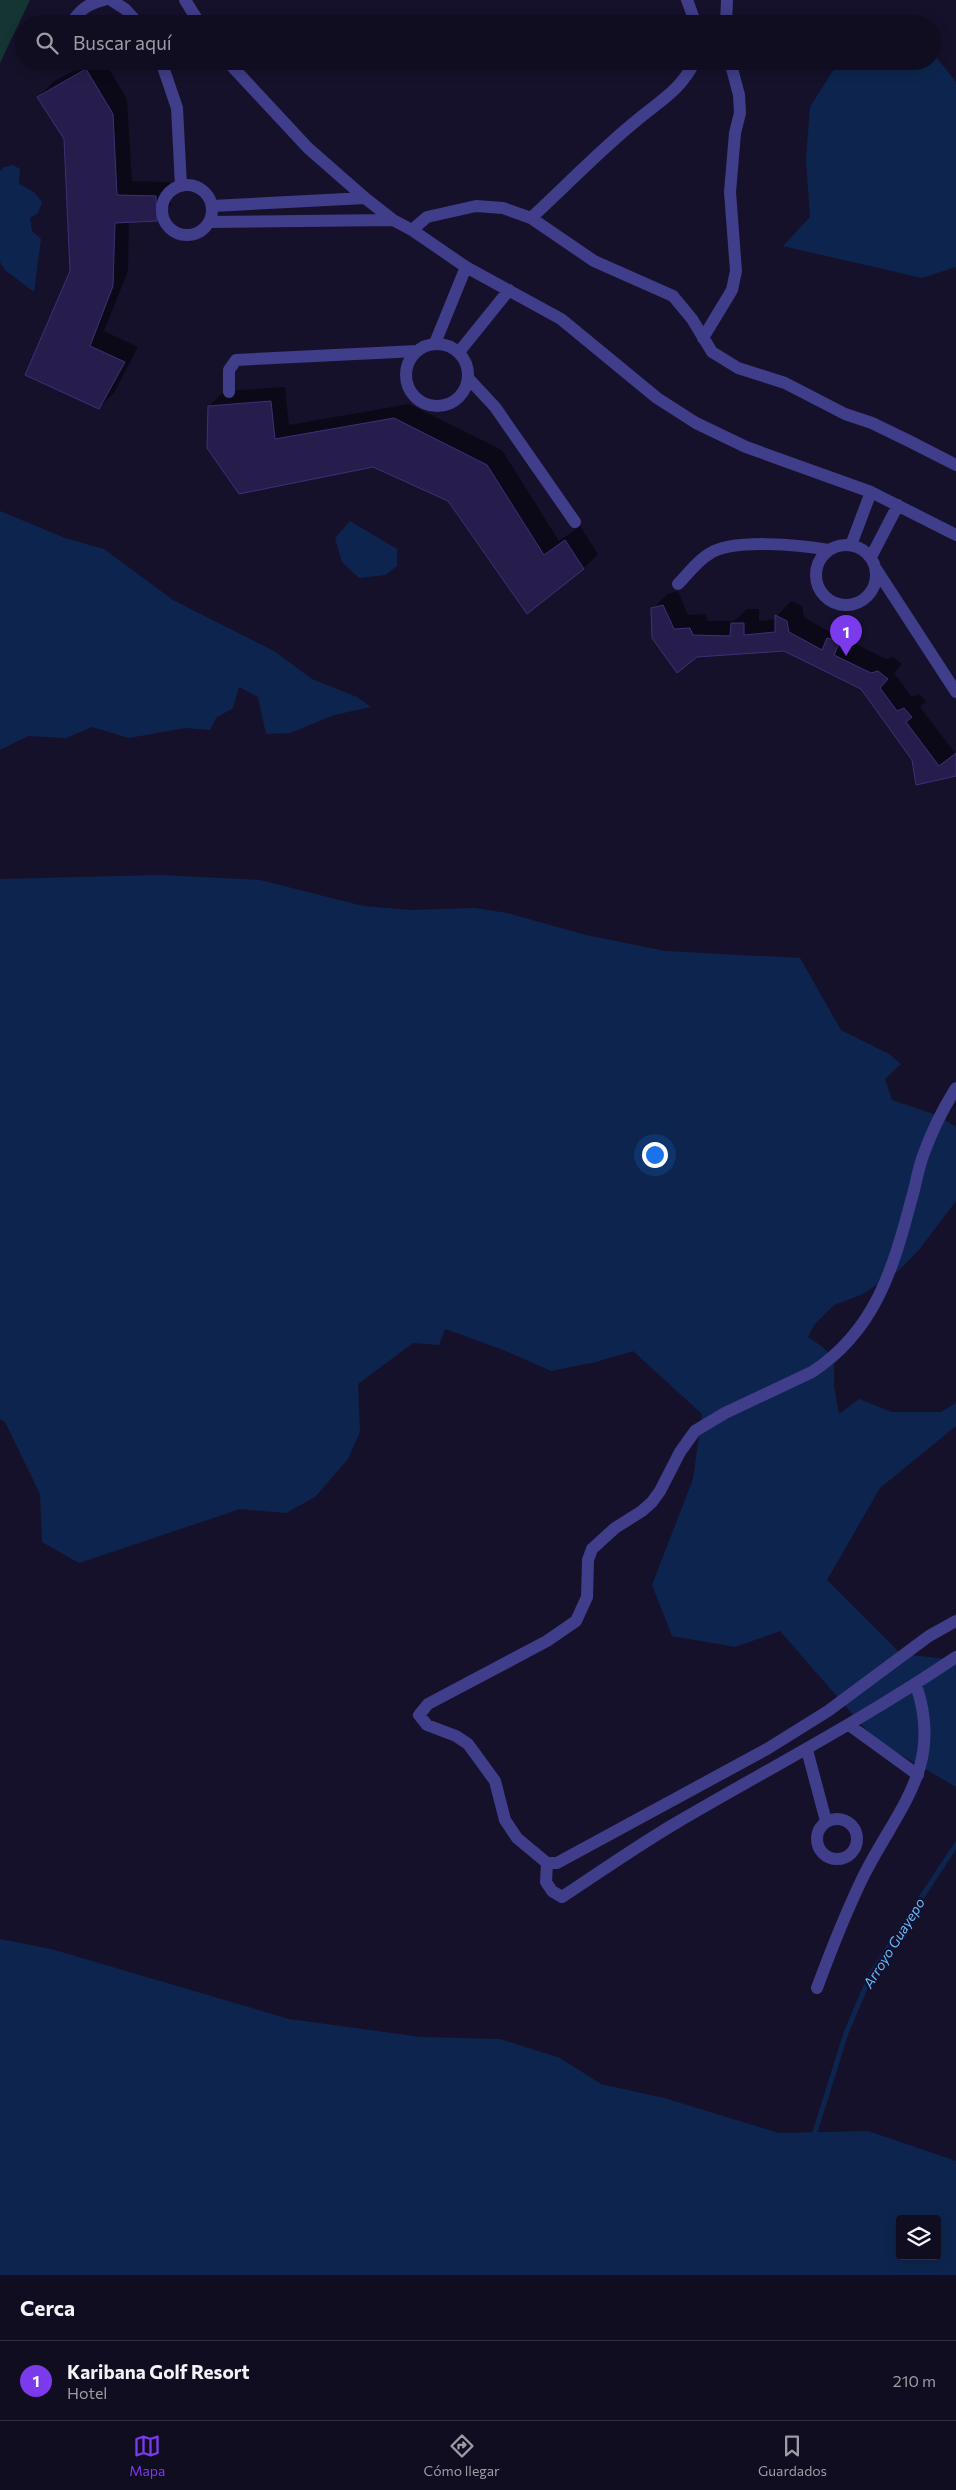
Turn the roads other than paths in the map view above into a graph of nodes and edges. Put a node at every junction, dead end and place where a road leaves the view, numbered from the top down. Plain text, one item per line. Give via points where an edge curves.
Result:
1 (104, 0) edge
2 (111, 0) edge
3 (185, 0) edge
4 (687, 0) edge
5 (727, 0) edge
6 (77, 15) edge
7 (131, 15) edge
8 (194, 15) edge
9 (693, 15) edge
10 (726, 15) edge
11 (164, 70) edge
12 (235, 70) edge
13 (690, 70) edge
14 (732, 70) edge
15 (181, 186) junction
16 (365, 198) junction
17 (212, 206) junction
18 (531, 218) junction
19 (393, 220) junction
20 (209, 222) junction
21 (412, 230) junction
22 (466, 267) junction
23 (509, 290) junction
24 (703, 338) junction
25 (435, 343) junction
26 (417, 351) junction
27 (459, 352) junction
28 (468, 378) junction
29 (229, 392) dead end
30 (956, 465) edge
31 (871, 492) junction
32 (898, 505) junction
33 (576, 522) dead end
34 (956, 535) edge
35 (851, 545) junction
36 (828, 550) junction
37 (873, 563) junction
38 (678, 584) dead end
39 (956, 692) edge
40 (954, 1091) edge
41 (956, 1621) edge
42 (956, 1657) edge
43 (916, 1684) junction
44 (849, 1725) junction
45 (807, 1750) junction
46 (918, 1775) junction
47 (826, 1821) dead end
48 (547, 1863) junction
49 (817, 1988) dead end

1 - 6 street via 90,3
2 - 7 street
3 - 8 street
4 - 9 street
5 - 10 street
11 - 15 street via 177,108
12 - 16 street via 308,148
13 - 18 street via 681,84
14 - 24 street via 740,113 735,132 730,192 736,271 732,290
15 - 17 street via 190,185 204,192
15 - 20 street via 168,194 164,201 163,217 167,225 181,234 189,234
16 - 17 street
16 - 19 street
17 - 20 street
18 - 21 street via 503,208 476,206 427,217
18 - 24 street via 594,261 673,296
19 - 20 street
19 - 21 street
21 - 22 street
22 - 23 street
22 - 25 street
23 - 27 street
23 - 31 street via 561,319 657,398 696,423 746,447
24 - 30 street via 712,352 738,368 785,383
25 - 26 street
25 - 27 street
26 - 28 street via 407,368 406,378 408,388 422,402 441,406 451,403 459,397
26 - 29 street via 236,360 229,370
27 - 28 street via 468,368
28 - 33 street via 495,407
31 - 32 street
31 - 35 street
32 - 34 street
32 - 37 street
35 - 36 street
35 - 37 street via 862,549
36 - 37 street via 818,564 816,581 820,592 840,605 852,605 871,591 876,580
36 - 38 street via 801,545 728,546 708,554
37 - 39 street
40 - 48 street via 924,1153 893,1268 879,1299 855,1334 825,1364 725,1413 696,1432 680,1452 652,1502 592,1549 588,1560 587,1597 583,1611 571,1626 422,1709 419,1715 422,1720 468,1744 482,1761 495,1781 505,1820 518,1838
41 - 48 street via 929,1636 828,1711 767,1749 564,1861
42 - 43 street
43 - 44 street
43 - 46 street via 924,1706 925,1728
44 - 45 street
44 - 46 street
45 - 47 street
45 - 48 street via 675,1823 562,1896 546,1882
46 - 49 street via 860,1884

